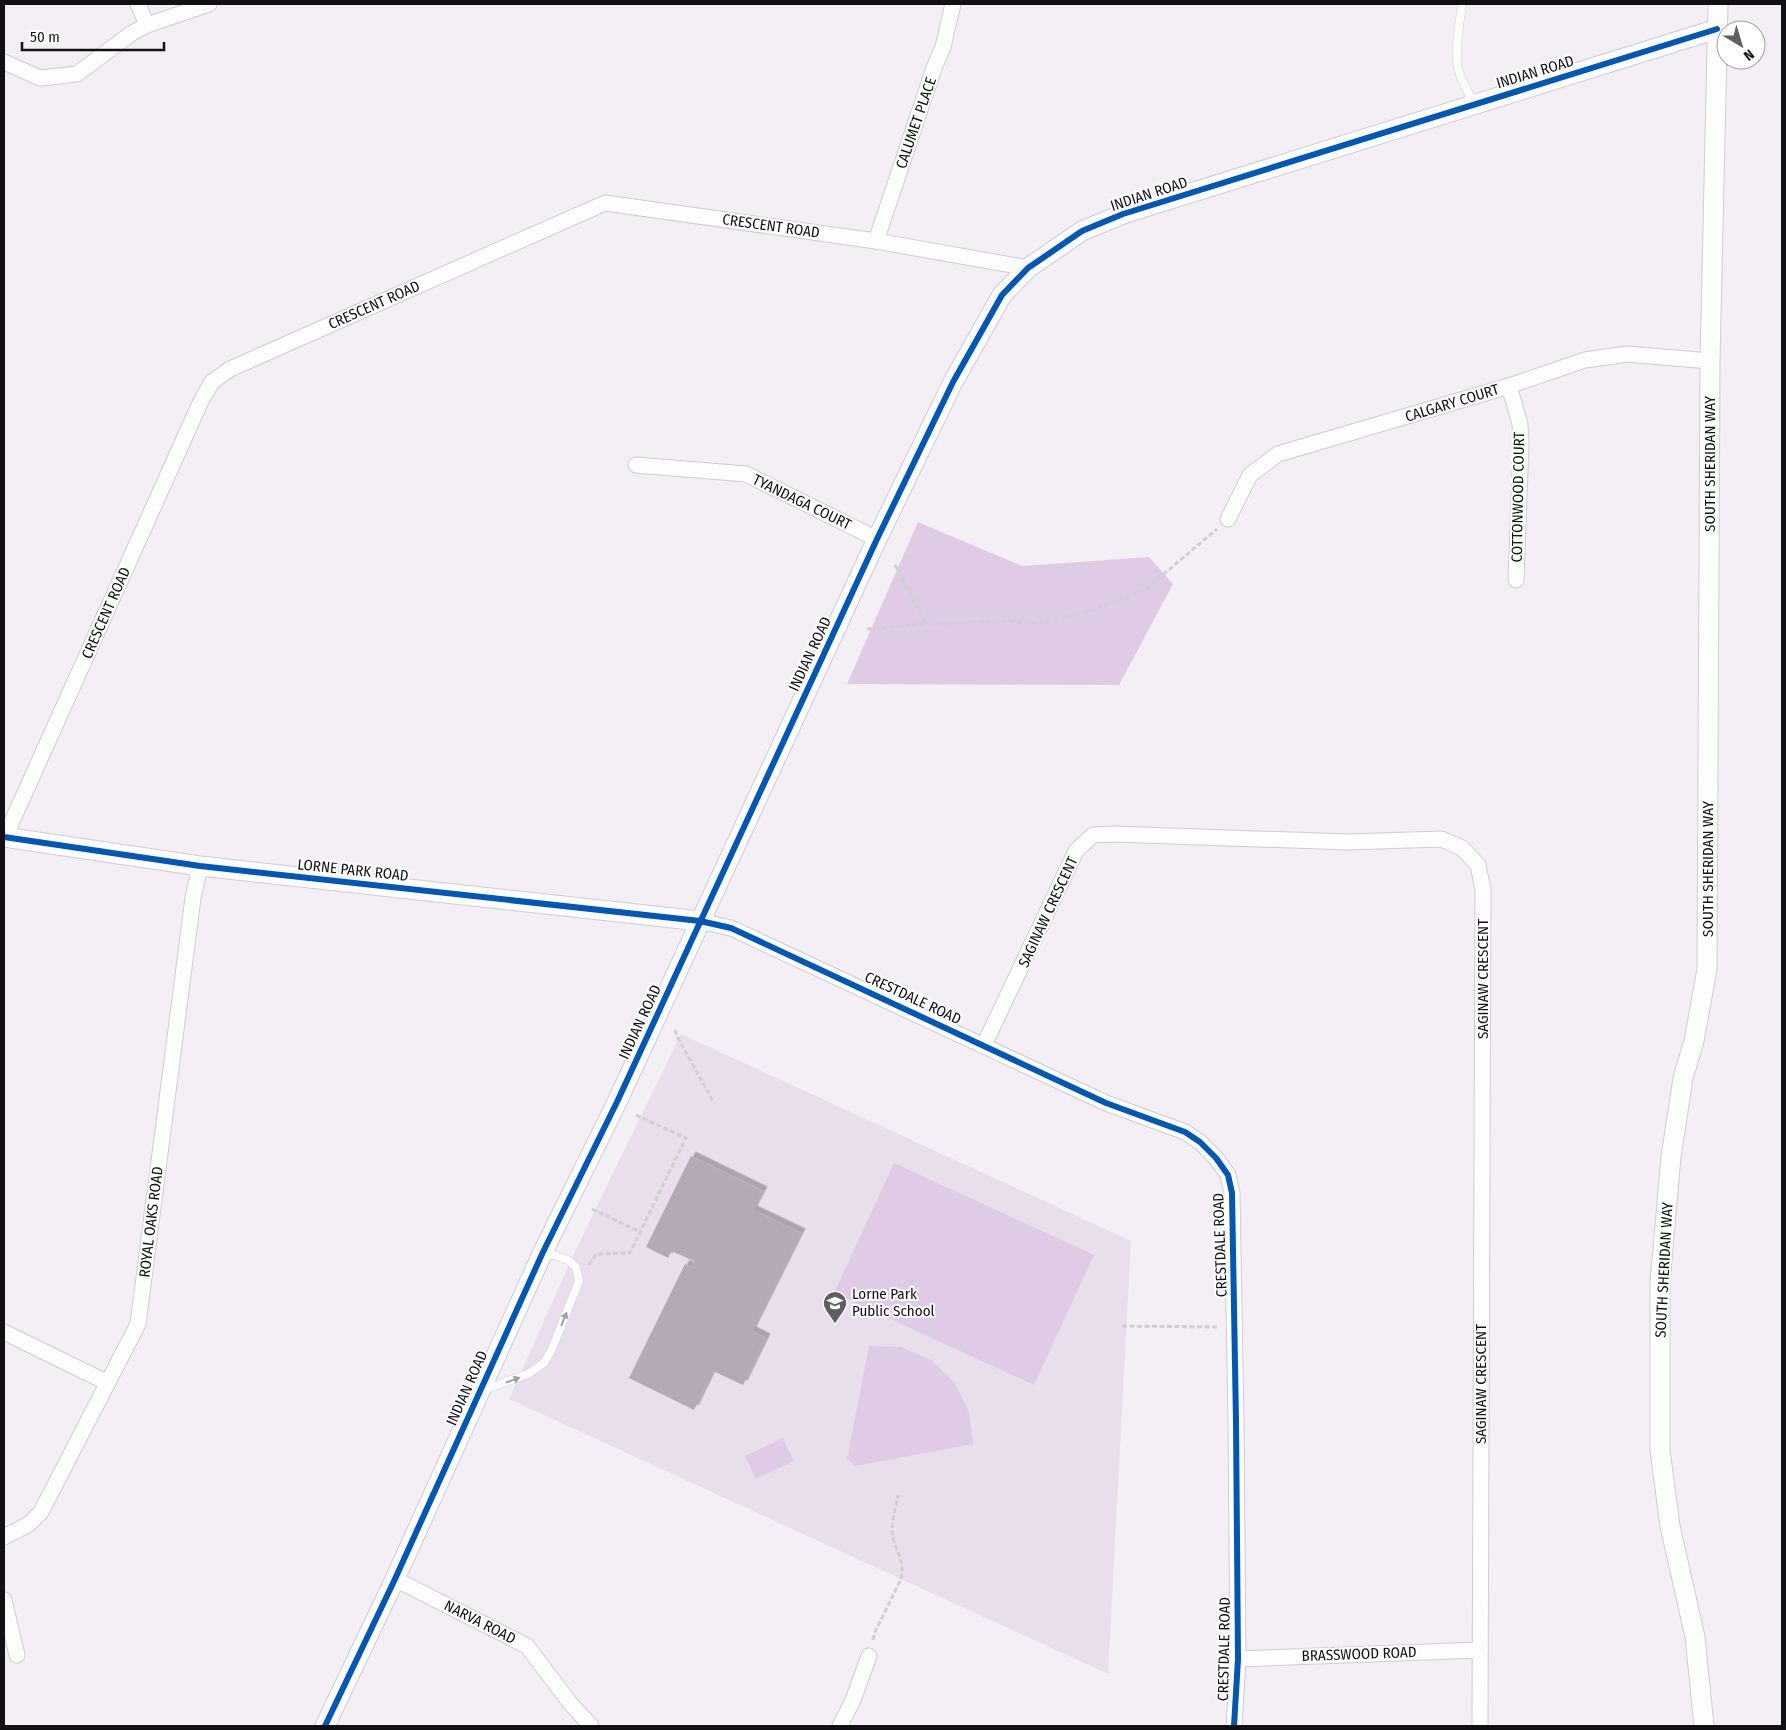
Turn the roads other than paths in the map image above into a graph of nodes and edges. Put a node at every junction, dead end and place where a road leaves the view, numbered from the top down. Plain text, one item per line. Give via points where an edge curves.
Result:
1 (138, 4) edge
2 (209, 4) edge
3 (953, 4) edge
4 (1462, 4) edge
5 (1718, 4) edge
6 (1717, 20) edge
7 (147, 25) junction
8 (1716, 29) edge
9 (4, 62) edge
10 (1716, 70) edge
11 (1475, 104) junction
12 (876, 241) junction
13 (1028, 268) junction
14 (1710, 360) junction
15 (1509, 386) junction
16 (636, 465) dead end
17 (1228, 519) road end
18 (877, 539) junction
19 (1516, 580) dead end
20 (5, 837) edge
21 (200, 866) junction
22 (700, 921) junction
23 (984, 1045) junction
24 (542, 1252) junction
25 (4, 1332) edge
26 (108, 1383) junction
27 (480, 1391) junction
28 (4, 1537) edge
29 (395, 1579) junction
30 (4, 1600) edge
31 (1480, 1650) junction
32 (17, 1655) dead end
33 (869, 1656) road end
34 (1238, 1658) junction
35 (325, 1726) edge
36 (591, 1726) edge
37 (840, 1726) edge
38 (1234, 1726) edge
39 (1480, 1726) edge
40 (1704, 1726) edge

1 - 7 street
2 - 7 street
3 - 12 street, CALUMET PLACE via 943,47
4 - 11 lane via 1457,66
5 - 6 street, SOUTH SHERIDAN WAY
7 - 9 street via 77,74 40,78
8 - 11 street, INDIAN ROAD
10 - 14 street, SOUTH SHERIDAN WAY
11 - 13 street, INDIAN ROAD via 1123,214 1082,231
12 - 13 street, CRESCENT ROAD
12 - 20 street, CRESCENT ROAD via 605,203 230,369 212,382 201,401
13 - 18 street, INDIAN ROAD via 1002,295 953,382
14 - 15 street, CALGARY COURT via 1627,354 1585,360
14 - 40 street, SOUTH SHERIDAN WAY via 1707,969 1694,1041 1683,1078 1671,1157 1660,1283 1660,1450 1670,1526 1695,1637
15 - 17 street, CALGARY COURT via 1278,454 1250,475
15 - 19 street, COTTONWOOD COURT via 1520,424 1521,444
16 - 18 street, TYANDAGA COURT via 746,474
18 - 22 street, INDIAN ROAD
20 - 21 street, LORNE PARK ROAD
21 - 22 street, LORNE PARK ROAD
21 - 26 street, ROYAL OAKS ROAD via 193,898 138,1324
22 - 23 street, CRESTDALE ROAD via 731,928
22 - 24 street, INDIAN ROAD via 617,1102
23 - 31 street, SAGINAW CRESCENT via 1076,851 1093,835 1348,842 1441,839 1462,848 1478,864 1483,889
23 - 34 street, CRESTDALE ROAD via 1106,1103 1185,1132 1200,1142 1228,1174 1232,1193 1235,1327
24 - 27 street, INDIAN ROAD
27 -> 24 lane via 528,1374 544,1364 552,1349 579,1281 576,1267 568,1260
25 - 26 street
26 - 28 street, ROYAL OAKS ROAD via 41,1512 29,1524
27 - 29 street, INDIAN ROAD
29 - 35 street, INDIAN ROAD
29 - 36 street, NARVA ROAD via 527,1646
30 - 32 street
31 - 34 street, BRASSWOOD ROAD
31 - 39 street, SAGINAW CRESCENT
33 - 37 street
34 - 38 street, CRESTDALE ROAD

